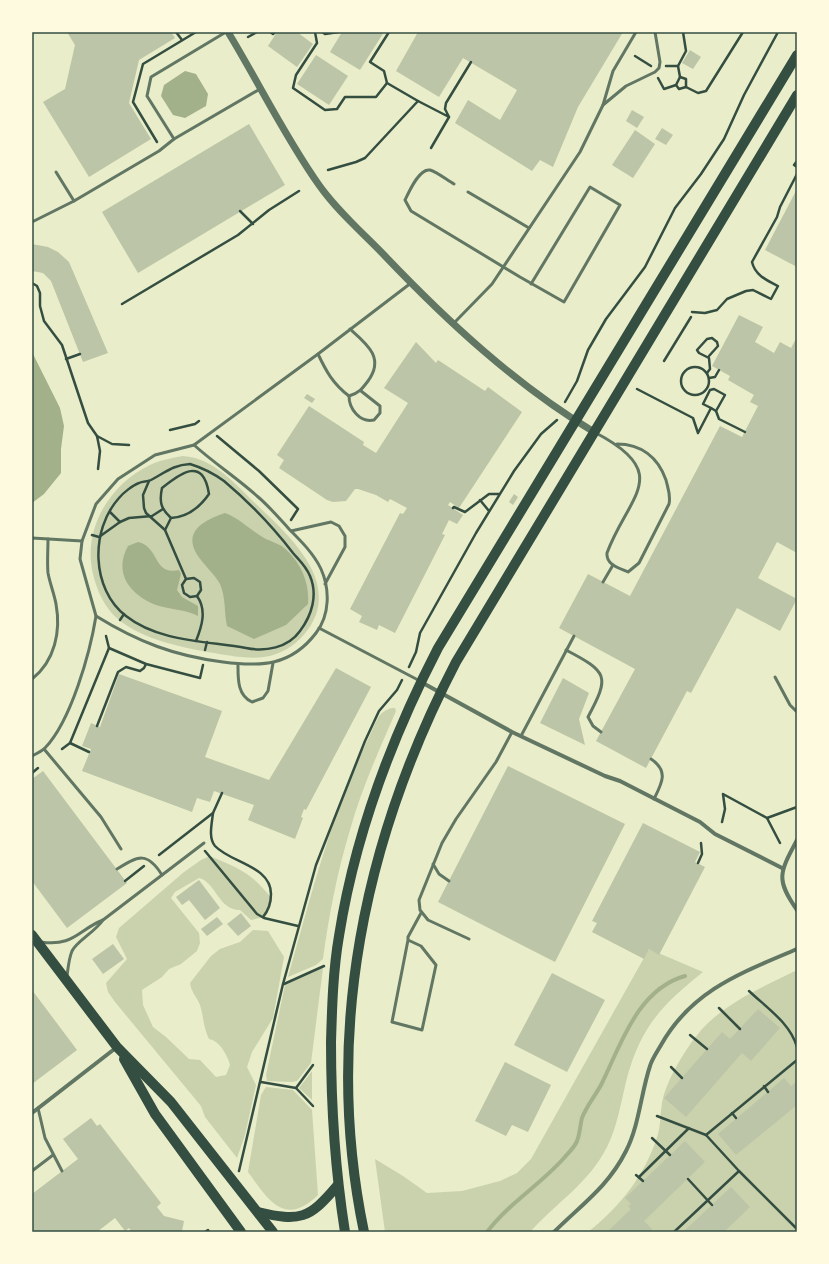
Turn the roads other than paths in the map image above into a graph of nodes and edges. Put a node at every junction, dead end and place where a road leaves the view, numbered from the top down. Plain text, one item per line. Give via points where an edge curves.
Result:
1 (227, 32) edge
2 (636, 32) edge
3 (655, 32) edge
4 (797, 55) edge
5 (262, 88) junction
6 (797, 95) edge
7 (603, 105) junction
8 (174, 139) junction
9 (56, 172) dead end
10 (454, 184) dead end
11 (468, 192) dead end
12 (74, 201) junction
13 (32, 222) edge
14 (529, 228) junction
15 (504, 267) junction
16 (411, 283) junction
17 (531, 284) junction
18 (453, 324) junction
19 (350, 329) junction
20 (318, 354) junction
21 (361, 391) junction
22 (349, 396) junction
23 (576, 421) junction
24 (594, 432) junction
25 (617, 444) junction
26 (194, 445) junction
27 (291, 531) junction
28 (32, 538) edge
29 (48, 539) junction
30 (82, 541) junction
31 (613, 565) junction
32 (603, 582) dead end
33 (325, 584) junction
34 (96, 616) junction
35 (319, 628) junction
36 (574, 636) dead end
37 (566, 650) junction
38 (273, 663) junction
39 (238, 664) junction
40 (775, 677) dead end
41 (32, 679) edge
42 (420, 681) junction
43 (440, 693) junction
44 (797, 712) edge
45 (512, 732) junction
46 (602, 732) dead end
47 (521, 736) junction
48 (44, 749) junction
49 (32, 756) edge
50 (651, 759) dead end
51 (654, 799) junction
52 (797, 840) edge
53 (202, 844) road end
54 (121, 849) dead end
55 (433, 864) junction
56 (782, 868) junction
57 (117, 869) dead end
58 (162, 874) junction
59 (449, 881) dead end
60 (797, 910) edge
61 (421, 913) junction
62 (103, 920) junction
63 (34, 938) edge
64 (470, 939) dead end
65 (408, 940) junction
66 (797, 949) edge
67 (66, 981) junction
68 (332, 1029) junction
69 (350, 1031) junction
70 (117, 1047) junction
71 (38, 1108) junction
72 (32, 1113) edge
73 (52, 1155) junction
74 (32, 1171) edge
75 (62, 1171) dead end
76 (338, 1186) junction
77 (258, 1212) junction
78 (241, 1232) edge
79 (273, 1232) edge
80 (345, 1232) edge
81 (364, 1232) edge
82 (554, 1232) edge

1 - 5 street
1 - 8 lane via 151,77 147,96
2 - 7 lane via 613,71
3 - 7 lane via 659,68 626,86
4 - 23 main road
5 - 8 lane
5 - 16 street via 320,186 334,204
6 - 24 main road
7 - 14 lane via 580,152
8 - 12 lane
9 - 12 lane
10 - 15 lane via 430,170 424,171 419,174 405,200 406,205 410,211
11 - 14 lane
12 - 13 lane
14 - 15 lane
15 - 17 lane
15 - 18 lane via 492,284
16 - 18 street
16 - 19 lane
17 - 17 lane via 564,302 620,205 590,188
18 - 23 street via 524,383
19 - 20 lane
19 - 21 lane via 368,347 375,361 372,376
20 - 22 lane via 330,379
20 - 26 lane
21 - 22 lane
21 - 22 lane via 380,406 380,413 374,420 367,420 356,413 349,404
23 - 24 street
23 - 42 main road
24 - 25 lane
24 - 43 main road
25 - 31 lane via 635,462 640,477 638,494 608,553 609,561
25 - 31 lane via 635,446 653,457 663,471 670,496 665,511 634,569 628,572
26 - 27 lane via 259,498
26 - 30 lane via 155,455 118,479 96,504
27 - 33 lane via 304,544 321,569
27 - 33 lane via 331,522 339,526 345,536 345,547
28 - 29 lane
29 - 30 lane
29 - 41 lane via 48,573 58,618 57,633 48,662 41,673
30 - 34 lane via 80,559
31 - 32 lane
33 - 35 lane via 328,597
34 - 39 lane via 159,649 189,657
34 - 48 lane via 90,649 75,692 57,730
35 - 38 lane via 301,649
35 - 42 lane
36 - 37 lane
37 - 46 lane via 586,660 602,678 603,686 588,717 593,726
37 - 47 lane
38 - 39 lane
38 - 39 lane via 268,691 263,698 252,702 245,699 241,693
40 - 44 lane via 790,705
42 - 43 street
42 - 68 main road via 385,765 357,850 338,937
43 - 45 street
43 - 69 main road via 406,772 378,855 360,941
45 - 47 street
45 - 55 lane via 493,768 456,819
47 - 51 street
48 - 49 lane
48 - 54 lane via 101,816
50 - 51 lane via 658,764 663,775 662,784
51 - 56 street
52 - 56 street
53 - 58 lane
55 - 59 lane via 439,874
55 - 61 lane via 419,900 418,907
56 - 60 street via 784,890
57 - 58 lane via 142,857 150,859
58 - 62 lane
61 - 64 lane via 428,920
61 - 65 lane
62 - 63 lane via 62,943 52,944
62 - 67 lane via 96,930 72,951
63 - 67 main road
65 - 65 lane via 392,1022 422,1030 436,966 421,946
66 - 82 street via 739,974 697,1000 683,1013 671,1027 650,1064 627,1150 617,1167 593,1196
67 - 70 main road
68 - 69 main road
68 - 76 main road via 331,1108
69 - 81 main road via 351,1141
70 - 71 street
70 - 77 main road via 171,1102
70 - 78 main road via 155,1114
71 - 72 street
71 - 73 lane
73 - 74 lane
73 - 75 lane
76 - 77 main road via 322,1204 308,1214 293,1218
76 - 80 main road
77 - 79 main road

